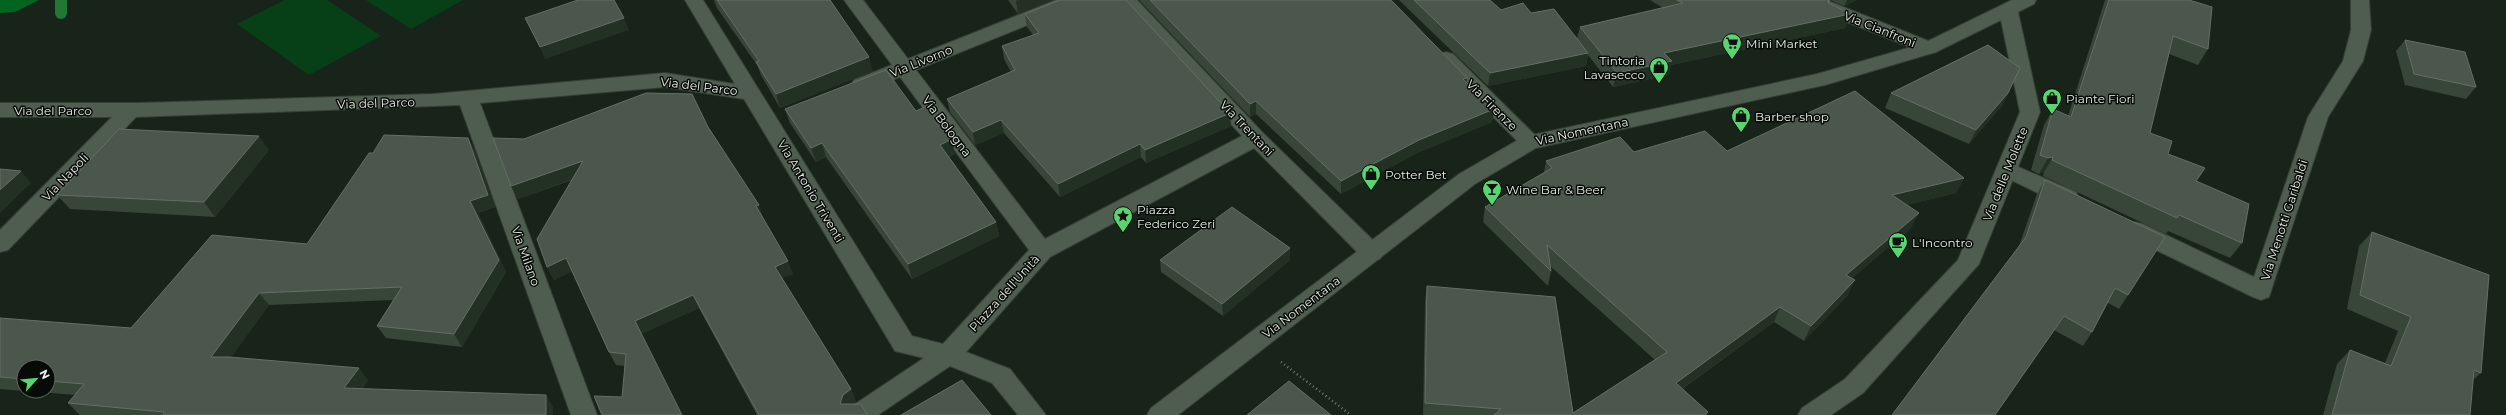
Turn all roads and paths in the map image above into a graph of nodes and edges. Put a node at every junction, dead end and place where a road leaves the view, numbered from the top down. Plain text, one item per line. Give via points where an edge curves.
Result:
1 (694, 0) edge
2 (853, 0) edge
3 (1073, 0) edge
4 (1126, 0) edge
5 (1810, 0) edge
6 (2360, 0) edge
7 (2017, 4) edge
8 (1431, 44) edge
9 (1929, 48) junction
10 (904, 68) junction
11 (847, 90) edge
12 (751, 93) junction
13 (468, 98) junction
14 (0, 110) edge
15 (131, 110) junction
16 (1256, 138) junction
17 (1530, 142) junction
18 (2007, 169) junction
19 (2084, 206) edge
20 (2120, 223) edge
21 (0, 244) edge
22 (1042, 251) junction
23 (1372, 253) junction
24 (1255, 342) junction
25 (948, 355) junction
26 (584, 415) edge
27 (858, 415) edge
28 (1033, 415) edge
29 (1160, 415) edge
30 (1351, 415) edge
31 (1811, 415) edge

1 - 12 street, Via Antonio Triventi
2 - 10 street, Via Bologna
3 - 10 street, Via Livorno
4 - 16 street, Via Trentani
5 - 9 street, Via Cianfroni
6 - 20 street, Via Menotti Garibaldi via 2361,30 2353,61 2318,117 2261,291
7 - 9 street, Via Nomentana
7 - 18 street, Via delle Molette via 2030,112
8 - 17 street, Via Firenze
9 - 17 street, Via Nomentana via 1818,80
10 - 11 street, Via Livorno
10 - 22 street, Via Bologna
12 - 13 street, Via del Parco via 665,80
12 - 25 street, Via Antonio Triventi via 776,119 904,344
13 - 15 street, Via del Parco
13 - 26 street, Via Milano
14 - 15 street, Via del Parco
15 - 21 street, Via Napoli
16 - 22 street, Piazza dell'Unità
16 - 23 street, Via Trentani
17 - 23 street, Via Nomentana via 1467,179
18 - 19 street
18 - 31 street, Via delle Molette via 1968,264 1854,386
22 - 25 street, Piazza dell'Unità
23 - 24 street, Via Nomentana
24 - 29 street, Via Nomentana
24 - 30 path
25 - 27 street, Piazza dell'Unità
25 - 28 street, Via Antonio Triventi via 1001,376

